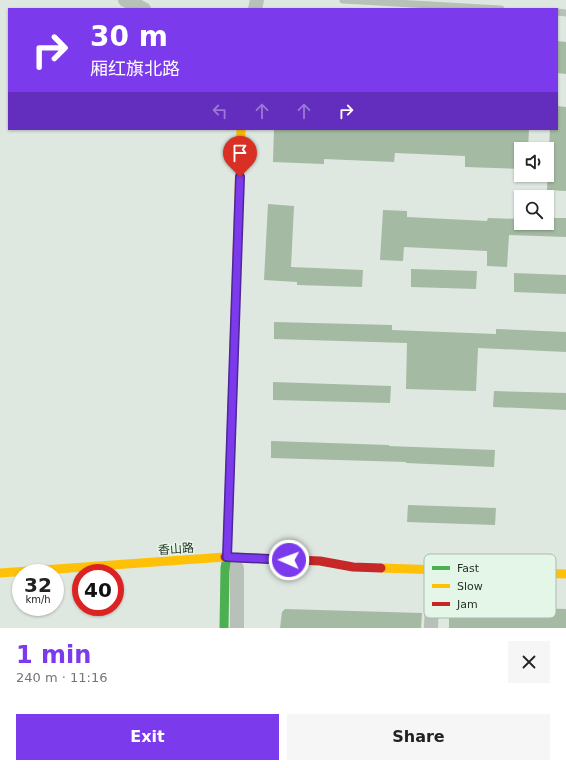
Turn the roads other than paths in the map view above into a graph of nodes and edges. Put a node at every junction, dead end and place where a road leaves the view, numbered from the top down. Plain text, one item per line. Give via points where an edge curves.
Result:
1 (125, 0) edge
2 (342, 0) edge
3 (384, 4) edge
4 (142, 8) edge
5 (478, 8) edge
6 (241, 130) edge
7 (230, 566) junction
8 (353, 567) junction
9 (424, 570) edge
10 (320, 571) dead end
11 (0, 573) edge
12 (556, 574) edge
13 (566, 574) edge
14 (431, 618) edge
15 (224, 628) edge
16 (237, 628) edge
17 (431, 628) edge

1 - 4 street
2 - 3 lane
3 - 5 lane
6 - 7 street
7 - 8 street, 香山路 via 320,561
7 - 11 street, 香山路
7 - 15 street
7 - 16 street
8 - 9 street, 香山路
8 - 10 street, 香山路
12 - 13 street, 香山路
14 - 17 street

